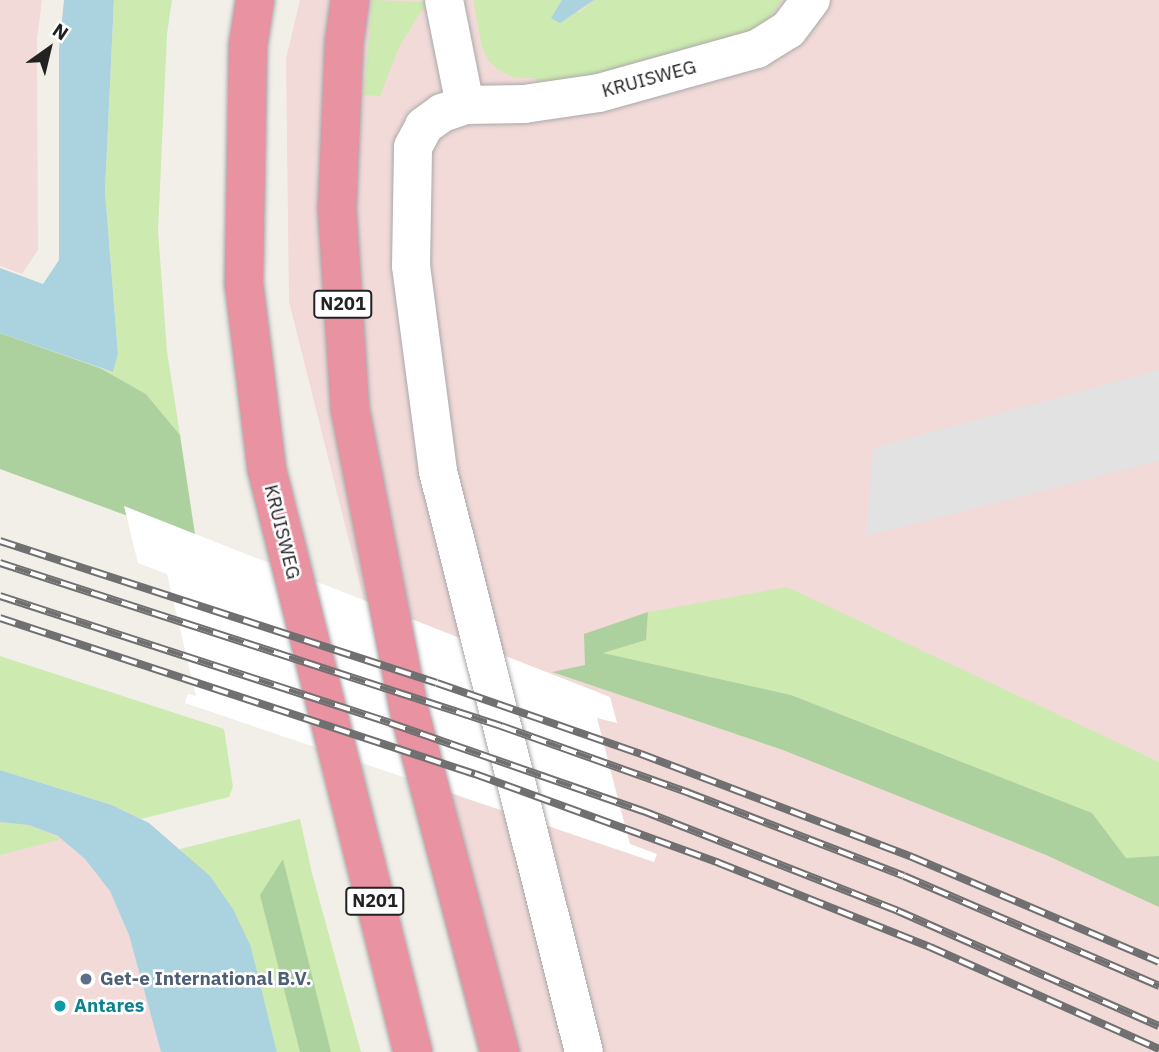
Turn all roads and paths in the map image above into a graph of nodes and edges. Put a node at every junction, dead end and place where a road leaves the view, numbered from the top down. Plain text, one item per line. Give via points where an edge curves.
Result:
1 (255, 0) edge
2 (350, 0) edge
3 (444, 0) edge
4 (811, 0) edge
5 (465, 105) junction
6 (413, 1052) edge
7 (500, 1052) edge
8 (584, 1052) edge

1 - 6 highway, KRUISWEG / N201 via 248,46 244,284 267,470
2 - 7 highway, N201 via 337,208 351,409 410,715
3 - 5 street
4 - 5 street, KRUISWEG via 788,30 757,50 599,93
5 - 8 street, KRUISWEG via 424,125 413,147 411,266 416,327 438,471

